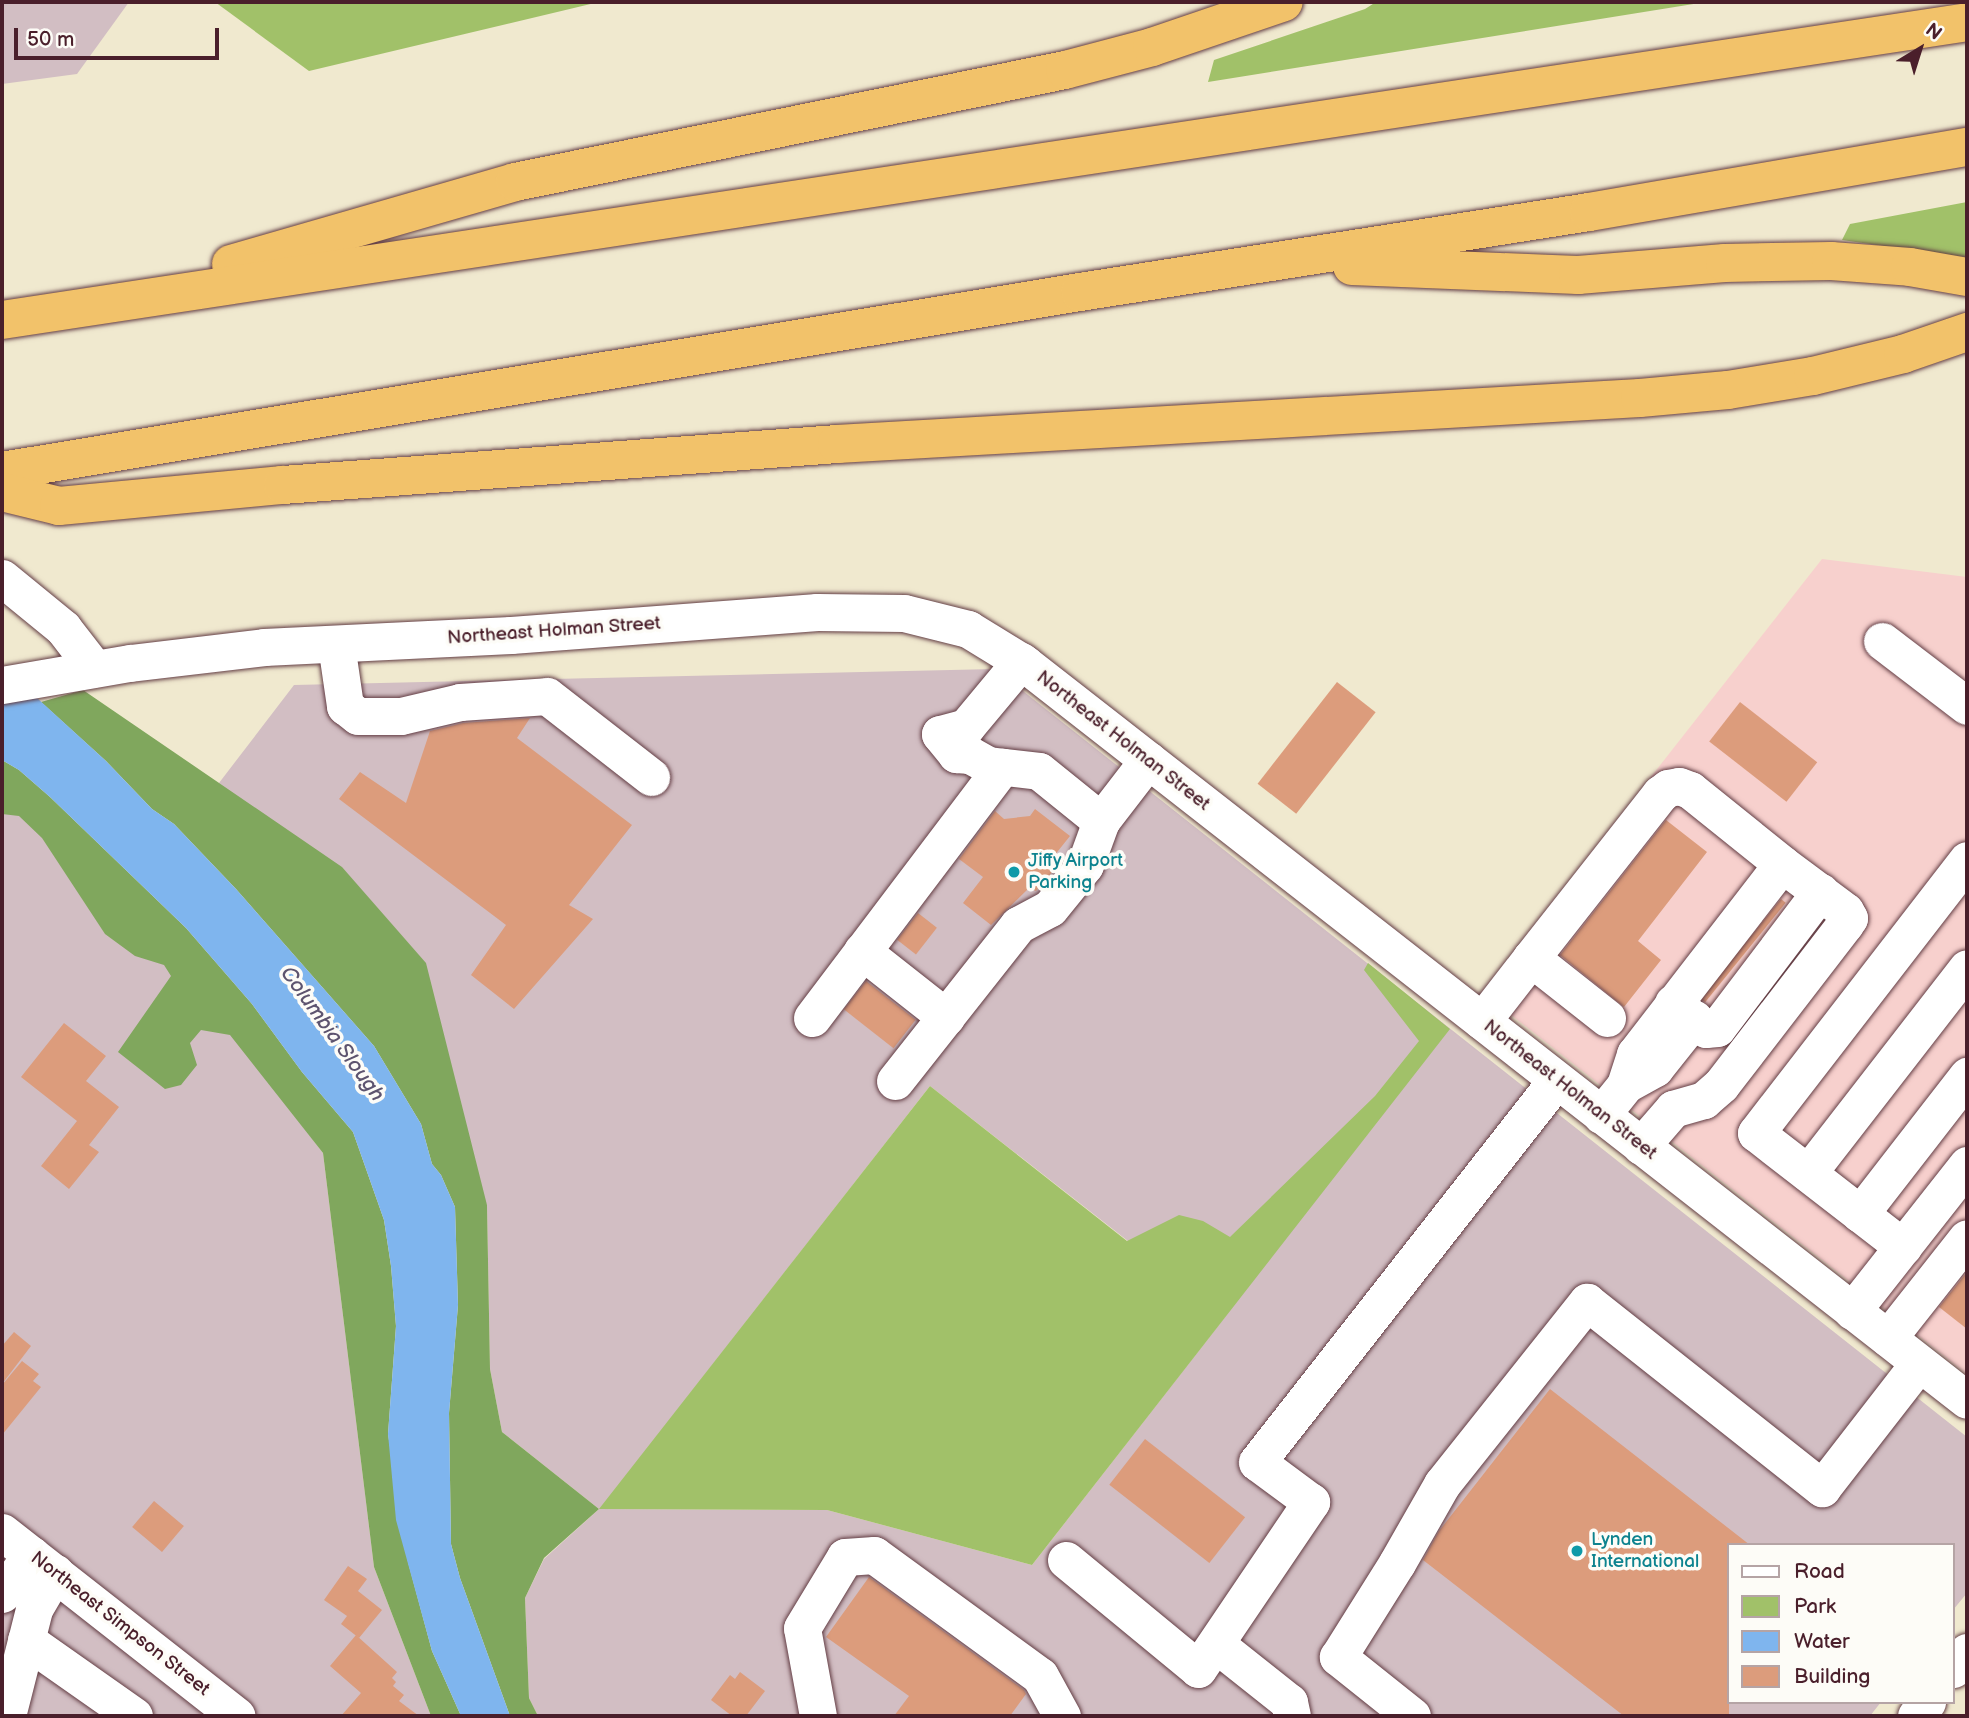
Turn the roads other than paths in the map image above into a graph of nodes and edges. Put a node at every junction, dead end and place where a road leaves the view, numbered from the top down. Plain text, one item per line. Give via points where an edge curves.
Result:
1 (1284, 2) edge
2 (1967, 22) edge
3 (1967, 147) edge
4 (1264, 262) junction
5 (1967, 277) edge
6 (81, 307) junction
7 (2, 320) edge
8 (1967, 332) edge
9 (6, 477) edge
10 (2, 578) edge
11 (1882, 641) dead end
12 (336, 644) junction
13 (1021, 661) junction
14 (94, 668) junction
15 (10, 683) edge
16 (1967, 706) edge
17 (1148, 760) junction
18 (1002, 767) junction
19 (651, 777) dead end
20 (1101, 821) junction
21 (1967, 860) edge
22 (1782, 864) junction
23 (1820, 892) junction
24 (862, 951) junction
25 (1531, 958) junction
26 (1967, 968) edge
27 (1683, 1011) junction
28 (946, 1017) junction
29 (811, 1018) dead end
30 (1607, 1018) dead end
31 (1482, 1021) junction
32 (1967, 1076) edge
33 (1556, 1080) junction
34 (895, 1081) dead end
35 (1601, 1115) junction
36 (1641, 1146) junction
37 (1967, 1165) edge
38 (1808, 1173) junction
39 (1860, 1213) junction
40 (1967, 1238) edge
41 (1903, 1247) junction
42 (1852, 1311) junction
43 (1888, 1338) junction
44 (1919, 1363) junction
45 (1967, 1401) edge
46 (2, 1532) edge
47 (1066, 1560) dead end
48 (43, 1564) junction
49 (2, 1594) edge
50 (26, 1640) junction
51 (1217, 1645) junction
52 (1967, 1652) edge
53 (1955, 1667) edge
54 (7, 1716) edge
55 (134, 1716) edge
56 (237, 1716) edge
57 (818, 1716) edge
58 (1062, 1716) edge
59 (1292, 1716) edge
60 (1412, 1716) edge

1 - 6 highway via 1152,47 1065,70 515,182
2 - 6 highway
3 - 4 highway
4 - 5 highway via 1578,275 1724,263 1831,261
4 - 9 highway
6 - 7 highway
8 - 9 highway via 1903,354 1813,376 1640,398 837,444 59,506
10 - 14 street via 63,628
11 - 16 street
12 - 13 street, Northeast Holman Street via 865,611 904,613 962,627
12 - 14 street, Northeast Holman Street via 264,647
12 - 19 street via 345,706 358,716 401,716 460,702 547,696
13 - 17 street, Northeast Holman Street
13 - 18 street via 967,727 940,734 956,754
14 - 15 street, Northeast Holman Street
17 - 20 street
17 - 31 street, Northeast Holman Street
18 - 20 street via 1039,771
18 - 24 street
20 - 28 street via 1085,865 1050,908 1018,925
21 - 38 street via 1756,1133
22 - 23 street
22 - 25 street via 1690,790 1668,788
22 - 27 street
23 - 27 street via 1717,1028 1706,1029
23 - 36 street via 1845,911 1849,918 1845,924 1714,1093 1673,1109
24 - 28 street
24 - 29 street
25 - 30 street
25 - 31 street
26 - 38 street
27 - 35 street via 1634,1054 1625,1085
28 - 34 street
31 - 33 street, Northeast Holman Street
32 - 39 street
33 - 35 street, Northeast Holman Street
33 - 51 street via 1257,1462 1311,1502
35 - 36 street, Northeast Holman Street
36 - 42 street, Northeast Holman Street
37 - 41 street
38 - 39 street
39 - 41 street
40 - 43 street
41 - 42 street
42 - 43 street, Northeast Holman Street
43 - 44 street, Northeast Holman Street
44 - 45 street, Northeast Holman Street
44 - 60 street via 1822,1488 1587,1302 1442,1484 1338,1657
46 - 48 street, Northeast Simpson Street
47 - 51 street via 1198,1669
48 - 49 street
48 - 50 street
48 - 56 street, Northeast Simpson Street
50 - 54 street
50 - 55 street
51 - 59 street via 1289,1702
52 - 53 street
57 - 58 street via 802,1628 845,1557 874,1555 1040,1676

